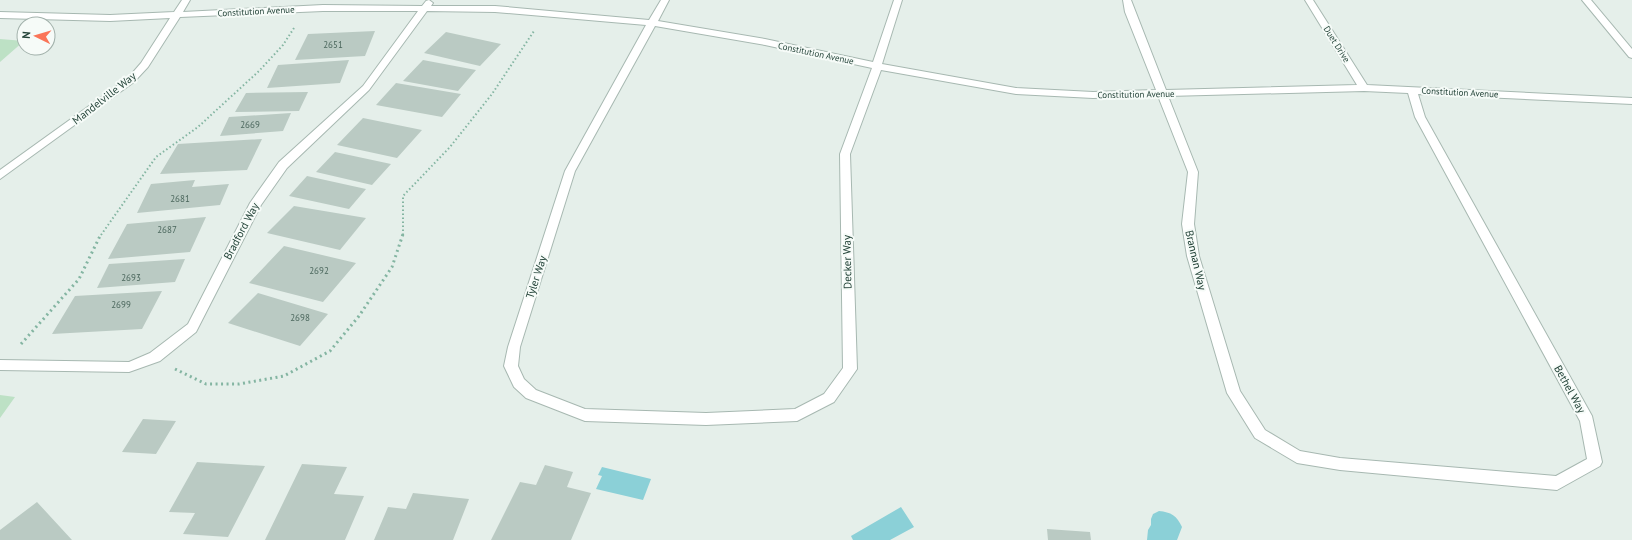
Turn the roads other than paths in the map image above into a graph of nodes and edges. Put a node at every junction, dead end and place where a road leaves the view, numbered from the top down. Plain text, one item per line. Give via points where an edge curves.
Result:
1 (186, 0) edge
2 (665, 0) edge
3 (898, 0) edge
4 (1127, 0) edge
5 (1309, 0) edge
6 (1586, 0) edge
7 (429, 4) edge
8 (0, 15) edge
9 (177, 16) junction
10 (652, 23) junction
11 (1632, 55) edge
12 (878, 66) junction
13 (1364, 88) junction
14 (1412, 90) junction
15 (1161, 93) junction
16 (1632, 101) edge
17 (0, 175) edge
18 (6, 365) edge
19 (706, 419) joint
20 (1340, 464) joint

1 - 9 street, Mandelville Way
2 - 10 street, Tyler Way
3 - 12 street, Decker Way
4 - 15 street, Brannan Way
5 - 13 street, Duet Drive
6 - 11 street
7 - 9 street, Constitution Avenue
7 - 10 street, Constitution Avenue
7 - 18 street, Bradford Way via 366,88 282,165 256,203 192,328 154,358 129,367
8 - 9 street, Constitution Avenue via 110,18
9 - 17 street, Mandelville Way via 145,65 131,80
10 - 12 street, Constitution Avenue via 765,42
10 - 19 street, Tyler Way via 570,171 514,347 511,366 519,383 531,394 586,415
12 - 15 street, Constitution Avenue via 1016,91 1093,95
12 - 19 street, Decker Way via 845,154 850,369 829,398 797,416
13 - 14 street, Constitution Avenue
13 - 15 street, Constitution Avenue
14 - 16 street, Constitution Avenue
14 - 20 street, Bethel Way via 1420,117 1587,420 1594,462 1557,483
15 - 20 street, Brannan Way via 1193,172 1188,224 1193,256 1234,393 1260,434 1297,457

